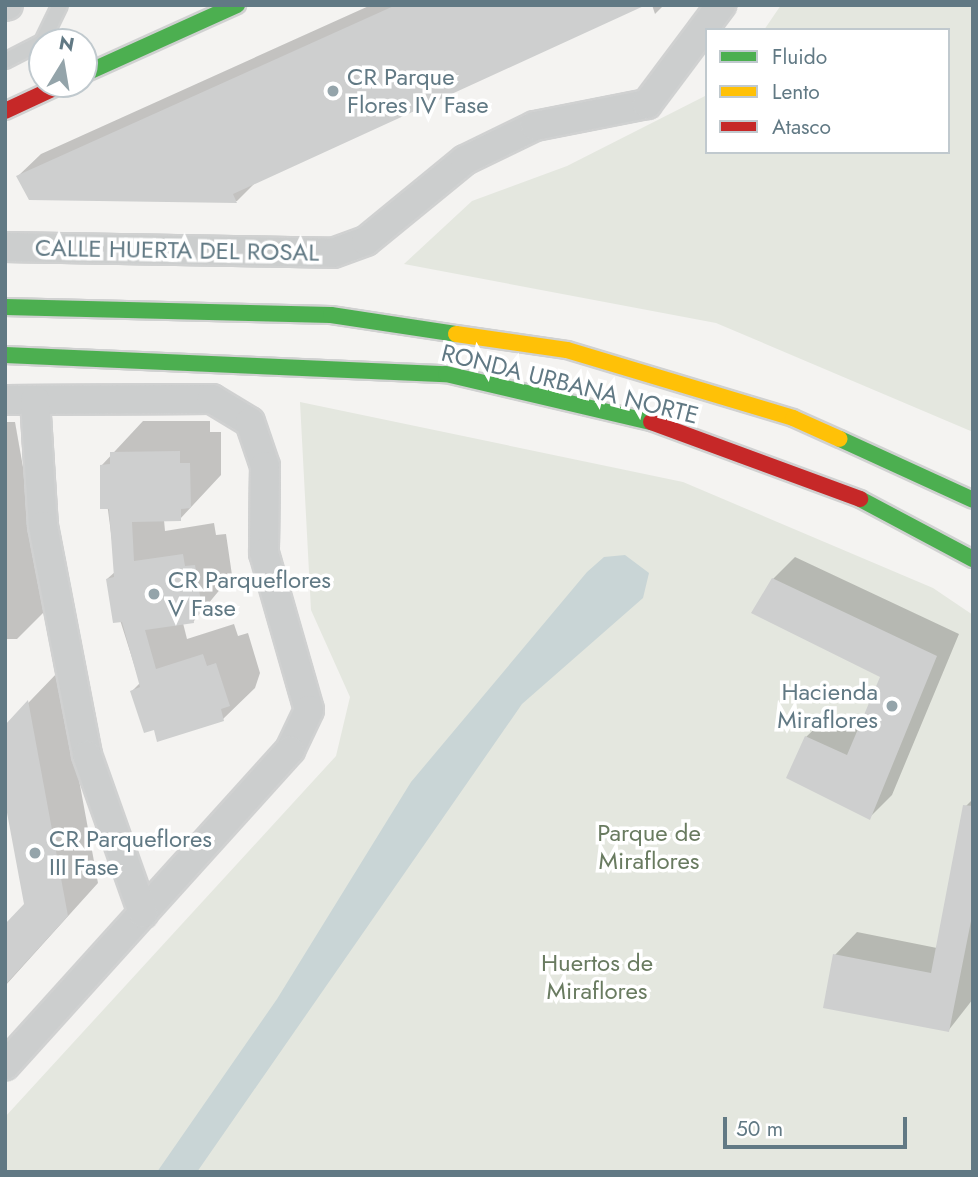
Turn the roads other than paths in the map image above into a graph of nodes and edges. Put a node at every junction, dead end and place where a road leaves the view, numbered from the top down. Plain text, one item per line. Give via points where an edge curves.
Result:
1 (60, 5) edge
2 (237, 5) edge
3 (721, 5) edge
4 (49, 28) edge
5 (28, 49) edge
6 (5, 61) edge
7 (98, 68) edge
8 (33, 98) edge
9 (5, 111) edge
10 (5, 247) edge
11 (5, 307) edge
12 (5, 355) edge
13 (5, 400) edge
14 (35, 400) junction
15 (973, 500) edge
16 (973, 559) edge
17 (143, 913) junction
18 (5, 1065) edge

1 - 4 lane
2 - 7 main road
3 - 10 street, CALLE HUERTA DEL ROSAL via 647,104 535,126 465,160 366,241 333,253
5 - 6 lane
8 - 9 main road
11 - 15 main road, RONDA URBANA NORTE via 331,315 567,349 793,418
12 - 16 main road, RONDA URBANA NORTE via 225,359 446,374 675,429 838,487
13 - 14 street
14 - 17 street via 43,526 87,755
14 - 17 street via 212,398 250,422 265,466 264,553 309,710 290,750
17 - 18 street

